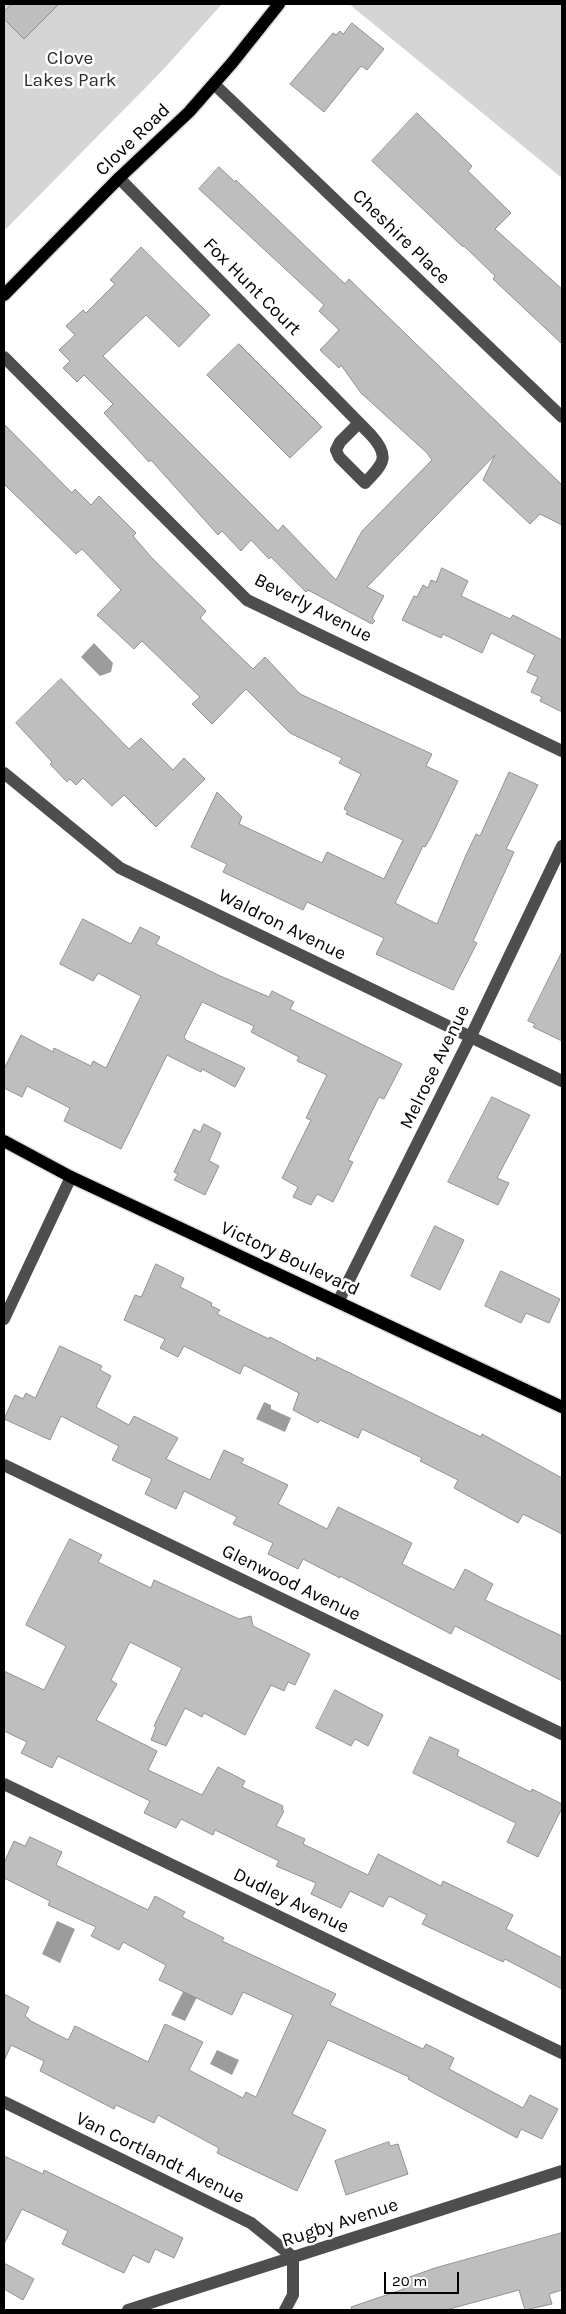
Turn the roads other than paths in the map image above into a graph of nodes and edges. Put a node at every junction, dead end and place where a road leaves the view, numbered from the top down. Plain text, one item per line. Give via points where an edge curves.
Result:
1 (279, 4) edge
2 (214, 84) junction
3 (119, 178) junction
4 (4, 295) edge
5 (4, 357) edge
6 (562, 417) edge
7 (359, 423) dead end
8 (562, 751) edge
9 (4, 773) edge
10 (562, 846) edge
11 (471, 1036) junction
12 (562, 1081) edge
13 (4, 1141) edge
14 (71, 1177) junction
15 (338, 1302) junction
16 (4, 1319) edge
17 (562, 1407) edge
18 (4, 1465) edge
19 (562, 1734) edge
20 (4, 1784) edge
21 (562, 2052) edge
22 (4, 2102) edge
23 (562, 2171) edge
24 (293, 2257) junction
25 (128, 2310) edge
26 (285, 2310) edge

1 - 2 main road, Clove Road
2 - 3 main road, Clove Road
2 - 6 street, Cheshire Place
3 - 4 main road, Clove Road
3 - 7 street, Fox Hunt Court
5 - 8 street, Beverly Avenue via 247,600
9 - 11 street, Waldron Avenue via 120,868
10 - 11 street, Melrose Avenue
11 - 12 street, Waldron Avenue
11 - 15 street, Melrose Avenue
13 - 14 main road, Victory Boulevard
14 - 15 main road, Victory Boulevard
14 - 16 street
15 - 17 main road, Victory Boulevard
18 - 19 street, Glenwood Avenue
20 - 21 street, Dudley Avenue
22 - 24 street, Van Cortlandt Avenue via 251,2223
23 - 24 street, Rugby Avenue
24 - 25 street, Rugby Avenue
24 - 26 street via 293,2295

